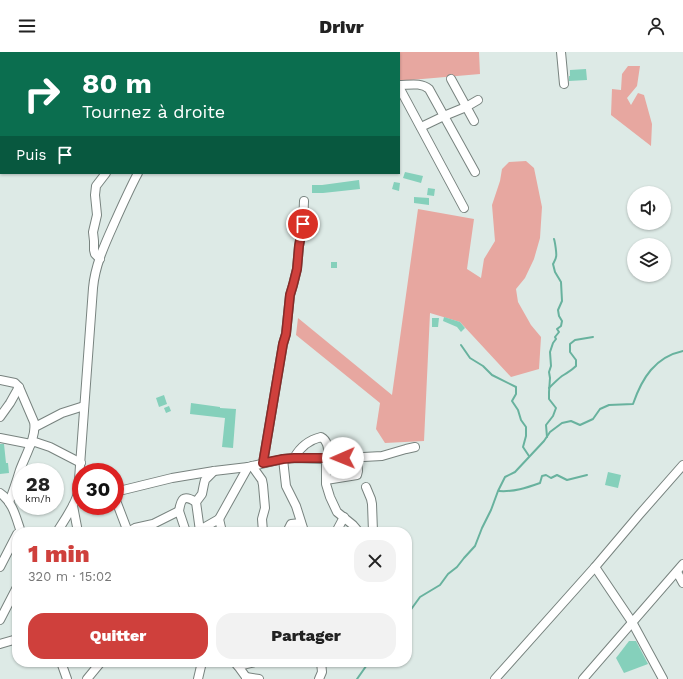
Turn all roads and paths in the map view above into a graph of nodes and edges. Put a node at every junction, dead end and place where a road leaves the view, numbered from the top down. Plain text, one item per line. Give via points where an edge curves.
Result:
1 (561, 52) edge
2 (451, 79) dead end
3 (564, 84) dead end
4 (400, 86) edge
5 (400, 88) edge
6 (478, 100) dead end
7 (466, 107) junction
8 (444, 116) junction
9 (474, 121) dead end
10 (421, 128) junction
11 (475, 172) dead end
12 (105, 174) edge
13 (138, 174) edge
14 (304, 201) dead end
15 (464, 208) dead end
16 (100, 259) junction
17 (0, 380) edge
18 (19, 386) junction
19 (84, 406) junction
20 (0, 417) edge
21 (35, 427) junction
22 (0, 438) edge
23 (31, 442) junction
24 (415, 447) dead end
25 (294, 458) junction
26 (358, 458) junction
27 (283, 459) junction
28 (327, 459) junction
29 (81, 463) joint
30 (263, 463) junction
31 (250, 467) junction
32 (682, 468) edge
33 (214, 471) junction
34 (326, 480) junction
35 (366, 487) dead end
36 (124, 490) edge
37 (0, 493) edge
38 (9, 502) junction
39 (196, 502) junction
40 (72, 510) edge
41 (179, 511) junction
42 (77, 515) edge
43 (122, 515) edge
44 (344, 517) junction
45 (220, 519) junction
46 (18, 527) edge
47 (61, 527) edge
48 (78, 527) edge
49 (126, 527) edge
50 (140, 527) edge
51 (184, 527) edge
52 (199, 527) edge
53 (207, 527) edge
54 (221, 527) edge
55 (263, 527) edge
56 (290, 527) edge
57 (339, 527) edge
58 (355, 527) edge
59 (373, 527) edge
60 (12, 545) edge
61 (683, 564) edge
62 (0, 567) edge
63 (595, 567) junction
64 (676, 572) junction
65 (683, 584) edge
66 (12, 597) edge
67 (0, 620) edge
68 (632, 622) junction
69 (12, 640) edge
70 (0, 644) edge
71 (63, 667) edge
72 (97, 667) edge
73 (201, 667) edge
74 (238, 667) edge
75 (322, 667) edge
76 (246, 678) edge
77 (584, 678) edge
78 (67, 679) edge
79 (86, 679) edge
80 (198, 679) edge
81 (259, 679) edge
82 (319, 679) edge
83 (495, 679) edge
84 (663, 679) edge

1 - 3 street
2 - 7 street
4 - 8 street via 414,84 428,87
5 - 10 street
6 - 7 street
7 - 8 street
7 - 9 street
8 - 10 street
8 - 11 street
10 - 15 street
12 - 16 street via 96,186 94,195 97,214 93,232 94,250
13 - 16 street
14 - 30 street via 297,269 290,295 286,334
16 - 19 street via 93,288
17 - 18 street
18 - 20 street
18 - 21 street
19 - 21 street via 62,413
19 - 29 street
21 - 23 street
22 - 23 street
23 - 29 street via 50,447
23 - 38 street
24 - 26 street via 382,456
25 - 27 street
25 - 28 street
25 - 28 street via 305,444 321,438 327,444
26 - 28 street
26 - 34 street via 357,475
27 - 30 street
27 - 56 street via 286,486 302,526 291,524
28 - 34 street
30 - 31 street
31 - 33 street
31 - 45 street
31 - 55 street via 262,480 265,508
32 - 63 street
33 - 36 street
33 - 39 street via 206,480 202,494
34 - 44 street via 335,508
35 - 59 street via 372,499
37 - 38 street
38 - 46 street
39 - 41 street via 182,500
39 - 52 street
40 - 47 street
41 - 50 street via 153,524
41 - 51 street
42 - 48 street
43 - 49 street
44 - 57 street
44 - 58 street
45 - 53 street
45 - 54 street
60 - 62 street
61 - 64 street
63 - 68 street
63 - 83 street
64 - 65 street
64 - 68 street
66 - 67 street
68 - 77 street
68 - 84 street
69 - 70 street
71 - 78 street
72 - 79 street
73 - 80 street
74 - 76 street
75 - 82 street
76 - 81 street

